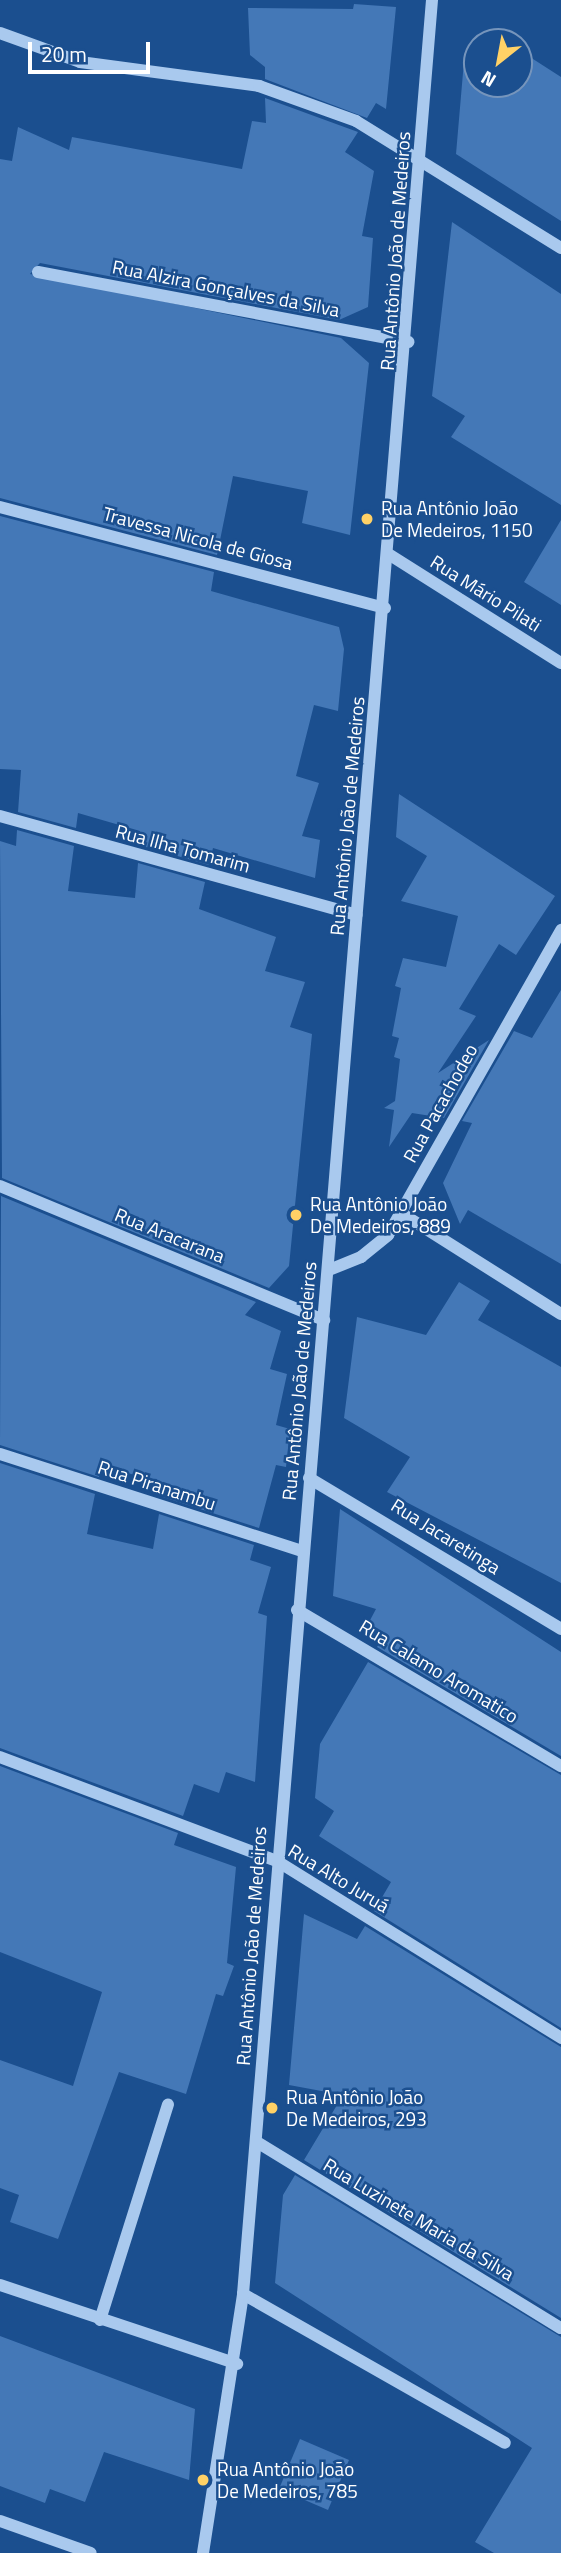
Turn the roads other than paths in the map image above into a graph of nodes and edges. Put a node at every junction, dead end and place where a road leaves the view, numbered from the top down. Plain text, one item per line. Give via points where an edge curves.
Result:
1 (432, 0) edge
2 (0, 33) edge
3 (422, 158) junction
4 (561, 248) edge
5 (38, 272) dead end
6 (408, 342) junction
7 (0, 507) edge
8 (390, 555) junction
9 (385, 608) junction
10 (561, 663) edge
11 (0, 817) edge
12 (356, 915) junction
13 (560, 933) edge
14 (0, 1186) edge
15 (401, 1213) junction
16 (328, 1270) junction
17 (561, 1314) edge
18 (324, 1320) junction
19 (0, 1454) edge
20 (309, 1478) junction
21 (303, 1551) junction
22 (297, 1610) junction
23 (561, 1629) edge
24 (0, 1756) edge
25 (561, 1766) edge
26 (276, 1861) junction
27 (561, 2038) edge
28 (167, 2104) dead end
29 (257, 2142) junction
30 (0, 2286) edge
31 (243, 2294) junction
32 (100, 2320) junction
33 (561, 2328) edge
34 (237, 2364) junction
35 (505, 2443) dead end
36 (0, 2521) edge
37 (91, 2553) edge
38 (203, 2553) edge

1 - 3 street, Rua Antônio João de Medeiros
2 - 3 street via 80,62 259,86 356,121
3 - 4 street
3 - 6 street, Rua Antônio João de Medeiros
5 - 6 street, Rua Alzira Gonçalves da Silva
6 - 8 street, Rua Antônio João de Medeiros
7 - 9 street, Travessa Nicola de Giosa
8 - 9 street, Rua Antônio João de Medeiros
8 - 10 street, Rua Mário Pilati
9 - 12 street, Rua Antônio João de Medeiros
11 - 12 street, Rua Ilha Tomarim
12 - 16 street, Rua Antônio João de Medeiros
13 - 15 street, Rua Pacachodeo
14 - 18 street, Rua Aracarana
15 - 16 street, Rua Pacachodeo via 377,1247
15 - 17 street
16 - 18 street, Rua Antônio João de Medeiros
18 - 20 street, Rua Antônio João de Medeiros
19 - 21 street, Rua Piranambu
20 - 21 street, Rua Antônio João de Medeiros
20 - 23 street, Rua Jacaretinga
21 - 22 street, Rua Antônio João de Medeiros
22 - 25 street, Rua Calamo Aromatico
22 - 26 street, Rua Antônio João de Medeiros
24 - 26 street, Rua Alto Juruá
26 - 27 street, Rua Alto Juruá
26 - 29 street, Rua Antônio João de Medeiros
28 - 32 street
29 - 31 street, Rua Antônio João de Medeiros
29 - 33 street, Rua Luzinete Maria da Silva
30 - 32 street
31 - 34 street, Rua Antônio João de Medeiros
31 - 35 street
32 - 34 street
34 - 38 street, Rua Antônio João de Medeiros
36 - 37 street

